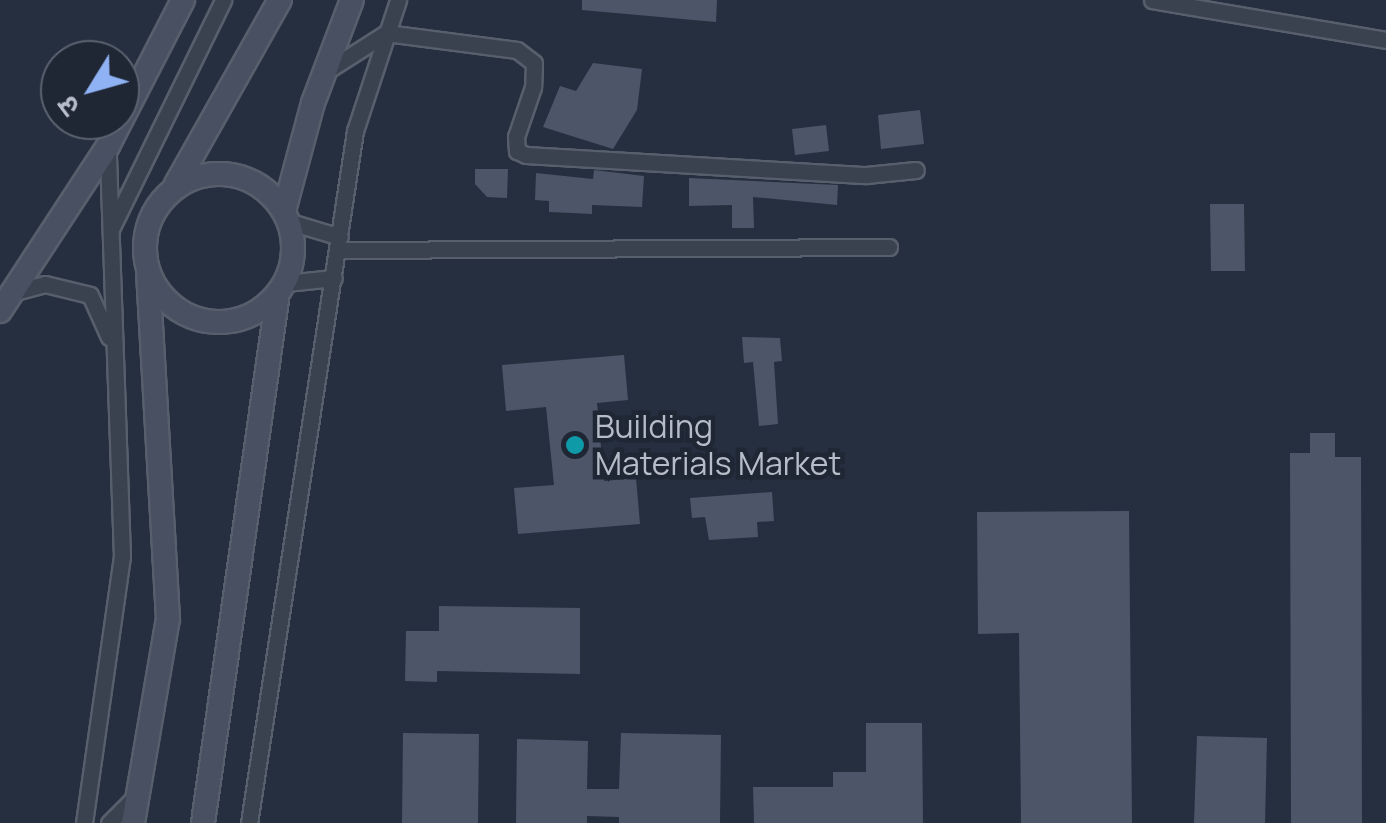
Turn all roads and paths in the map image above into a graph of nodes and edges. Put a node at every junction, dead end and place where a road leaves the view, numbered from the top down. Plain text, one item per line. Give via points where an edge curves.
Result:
1 (182, 0) edge
2 (223, 0) edge
3 (280, 0) edge
4 (352, 0) edge
5 (398, 0) edge
6 (1152, 0) edge
7 (386, 34) junction
8 (1386, 40) edge
9 (325, 72) junction
10 (108, 146) junction
11 (916, 170) dead end
12 (175, 186) junction
13 (286, 216) junction
14 (112, 227) junction
15 (339, 244) junction
16 (890, 248) dead end
17 (148, 277) junction
18 (334, 278) junction
19 (282, 288) junction
20 (15, 292) junction
21 (0, 311) edge
22 (114, 355) junction
23 (138, 794) junction
24 (84, 823) edge
25 (109, 823) edge
26 (133, 823) edge
27 (202, 823) edge
28 (249, 823) edge

1 - 10 main road
2 - 14 street
3 - 12 main road
4 - 9 main road
5 - 7 street
6 - 8 street
7 - 9 street
7 - 11 street via 528,55 534,88 516,145 526,155 866,175
7 - 15 street via 356,131
9 - 13 main road
10 - 14 street
10 - 20 main road
12 - 13 main road via 194,176 235,174 263,188
12 - 17 main road via 161,198 143,239
13 - 15 street
13 - 19 main road via 294,250
14 - 22 street
15 - 16 street
15 - 18 street
17 - 19 main road via 177,311 212,323 248,318
17 - 23 main road via 168,618
18 - 19 street
18 - 28 street
19 - 27 main road
20 - 21 main road
20 - 22 street via 45,284 90,295
22 - 24 street via 120,596
23 - 25 street
23 - 26 main road

